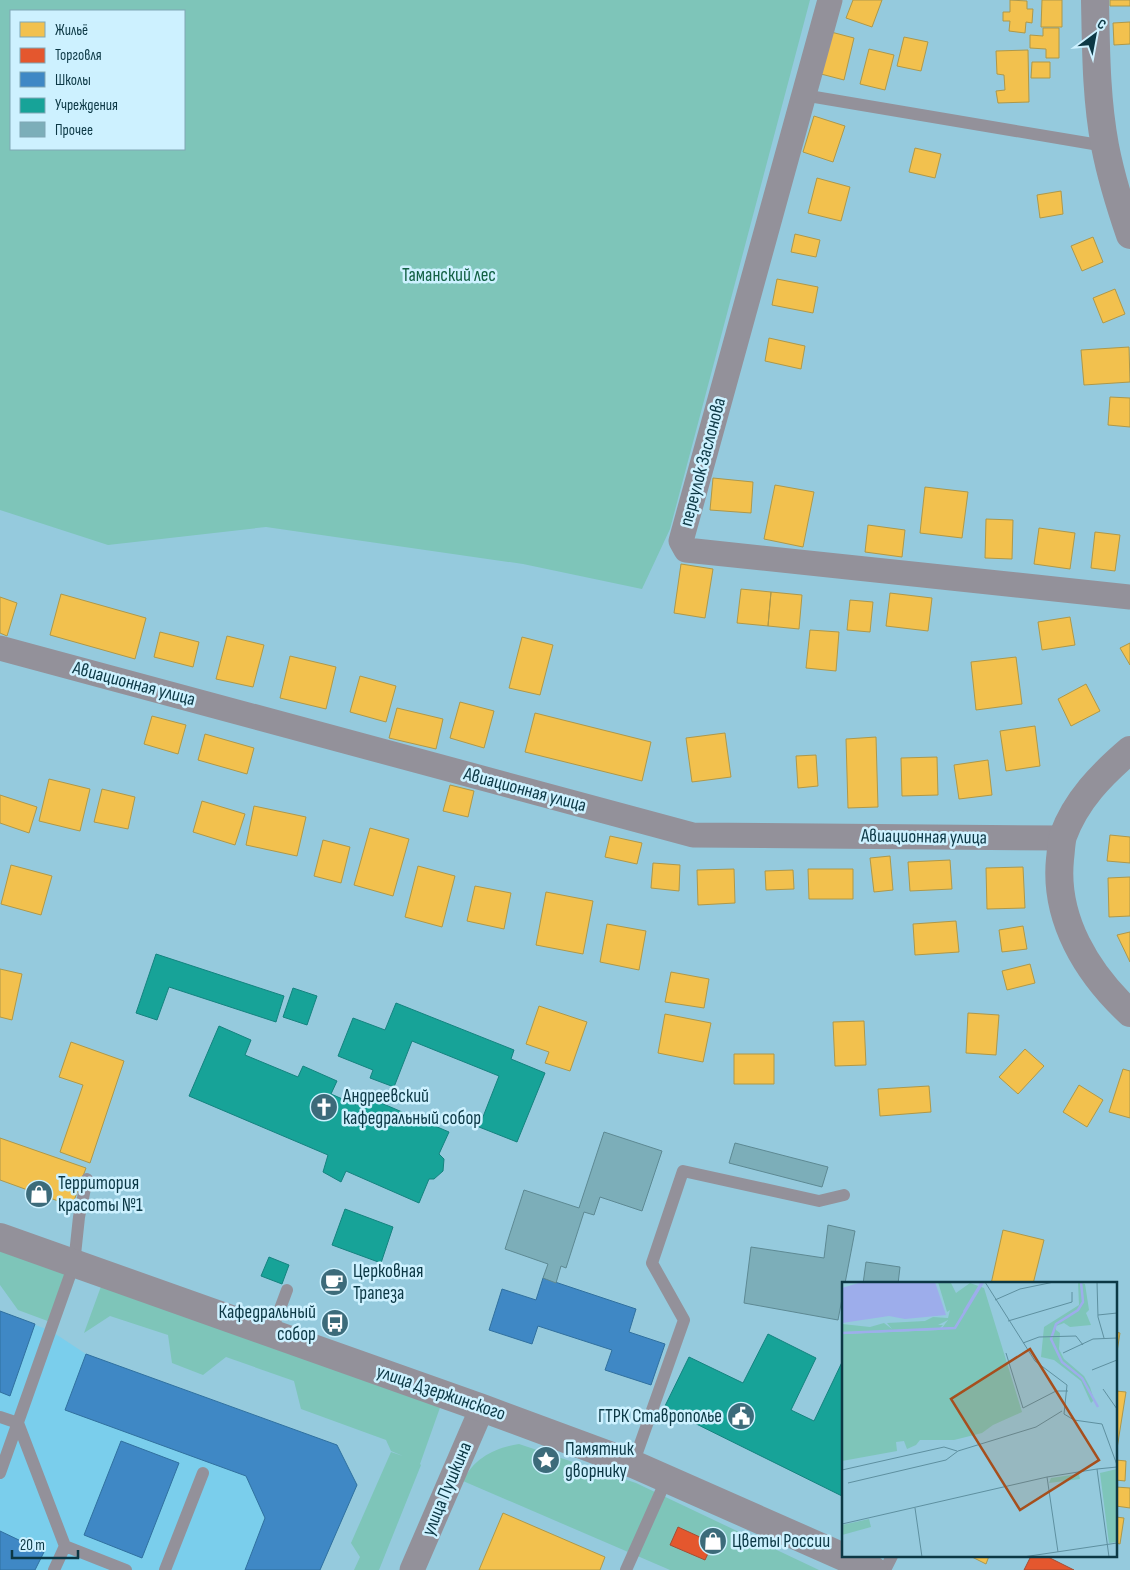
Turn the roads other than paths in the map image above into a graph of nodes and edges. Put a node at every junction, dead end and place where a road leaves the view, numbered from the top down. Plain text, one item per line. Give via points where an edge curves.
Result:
1 (830, 0) edge
2 (1095, 0) edge
3 (803, 95) junction
4 (1105, 146) junction
5 (1130, 236) edge
6 (1130, 597) edge
7 (0, 648) edge
8 (1130, 750) edge
9 (1062, 838) junction
10 (1130, 1013) edge
11 (88, 1179) dead end
12 (844, 1196) dead end
13 (0, 1237) edge
14 (74, 1264) junction
15 (287, 1290) dead end
16 (271, 1333) junction
17 (482, 1408) junction
18 (0, 1417) edge
19 (18, 1423) junction
20 (633, 1464) junction
21 (0, 1473) edge
22 (203, 1473) dead end
23 (667, 1478) junction
24 (65, 1546) junction
25 (891, 1558) edge
26 (855, 1566) edge
27 (54, 1570) edge
28 (126, 1570) edge
29 (165, 1570) edge
30 (412, 1570) edge
31 (626, 1570) edge
32 (885, 1570) edge

1 - 3 street, переулок Заслонова
2 - 4 street via 1097,73
3 - 4 lane
3 - 6 street, переулок Заслонова via 681,541 686,550
4 - 5 street
7 - 9 street, Авиационная улица via 692,835
8 - 9 street via 1088,790
9 - 10 street via 1059,872 1062,898 1074,938 1092,971
11 - 14 lane via 79,1217
12 - 20 lane via 819,1201 683,1171 652,1263 684,1320
13 - 14 street, улица Дзержинского
14 - 16 street, улица Дзержинского
14 - 19 lane
15 - 16 lane
16 - 17 street, улица Дзержинского
17 - 20 street, улица Дзержинского
17 - 30 street, улица Пушкина
18 - 19 lane
19 - 21 lane
19 - 24 lane
20 - 23 street, улица Дзержинского
22 - 29 lane
23 - 26 street, улица Дзержинского
23 - 31 lane
24 - 27 lane
24 - 28 lane
25 - 32 lane

